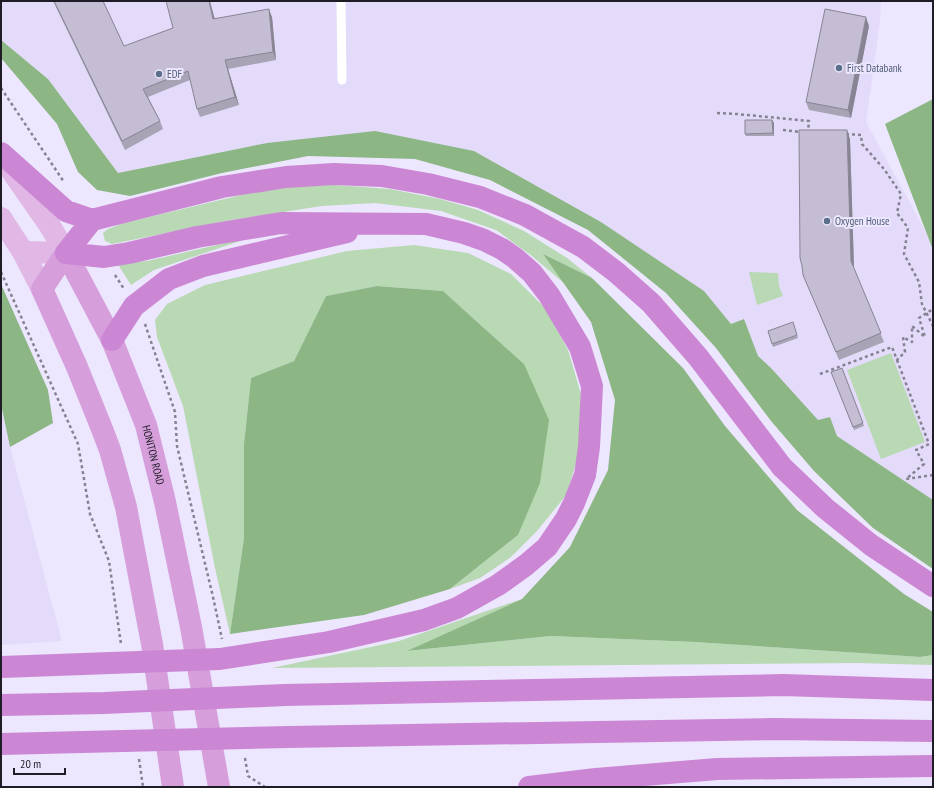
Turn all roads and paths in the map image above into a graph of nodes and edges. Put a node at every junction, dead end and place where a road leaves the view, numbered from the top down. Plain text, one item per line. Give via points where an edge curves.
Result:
1 (341, 1) edge
2 (342, 80) dead end
3 (1, 88) edge
4 (717, 113) dead end
5 (783, 130) dead end
6 (808, 132) junction
7 (815, 133) edge
8 (844, 134) edge
9 (1, 154) edge
10 (66, 184) dead end
11 (1, 218) edge
12 (92, 220) junction
13 (383, 224) junction
14 (22, 252) junction
15 (66, 253) junction
16 (1, 272) edge
17 (42, 289) junction
18 (933, 309) edge
19 (927, 314) junction
20 (146, 326) dead end
21 (933, 326) edge
22 (112, 340) junction
23 (897, 360) junction
24 (820, 374) dead end
25 (933, 475) edge
26 (933, 586) edge
27 (223, 644) dead end
28 (122, 647) dead end
29 (1, 667) edge
30 (933, 690) edge
31 (1, 705) edge
32 (933, 731) edge
33 (1, 744) edge
34 (244, 753) dead end
35 (138, 756) dead end
36 (933, 766) edge
37 (143, 787) edge
38 (173, 787) edge
39 (218, 787) edge
40 (265, 787) edge
41 (529, 787) edge

1 - 2 lane
3 - 10 path
4 - 6 path via 809,121
5 - 6 path
6 - 7 path
8 - 19 path via 861,135 862,144 901,194 897,213 908,228 904,254 918,282 922,304
9 - 12 highway via 66,211
9 - 15 main road, HONITON ROAD
11 - 14 main road
12 - 15 highway
12 - 26 highway via 222,187 286,177 334,174 382,176 428,184 480,197 526,215 583,247 651,303 698,357 782,467 825,508 871,545
13 - 15 highway via 281,223 197,237 129,254 104,257
13 - 22 highway via 203,266 169,279 134,306
13 - 29 highway via 426,224 464,233 502,249 532,273 549,295 580,347 592,386 590,447 585,474 574,503 547,547 491,589 457,608 424,620 329,642 220,658
14 - 15 main road
14 - 17 main road
15 - 17 highway
15 - 22 highway, HONITON ROAD
16 - 28 path via 78,444 90,514 109,561
17 - 38 highway via 102,429 126,507 152,644
18 - 19 path
19 - 21 path
19 - 23 path via 919,318 925,337 912,326 912,342 903,337 905,352
20 - 27 path via 176,412 177,446
22 - 39 highway, HONITON ROAD via 146,425 165,502
23 - 24 path via 892,347
23 - 25 path via 929,444 916,450 924,464 906,480
30 - 31 highway via 783,686 285,695
32 - 33 highway via 774,728
34 - 40 path via 248,776
35 - 37 path
36 - 41 highway via 717,769

